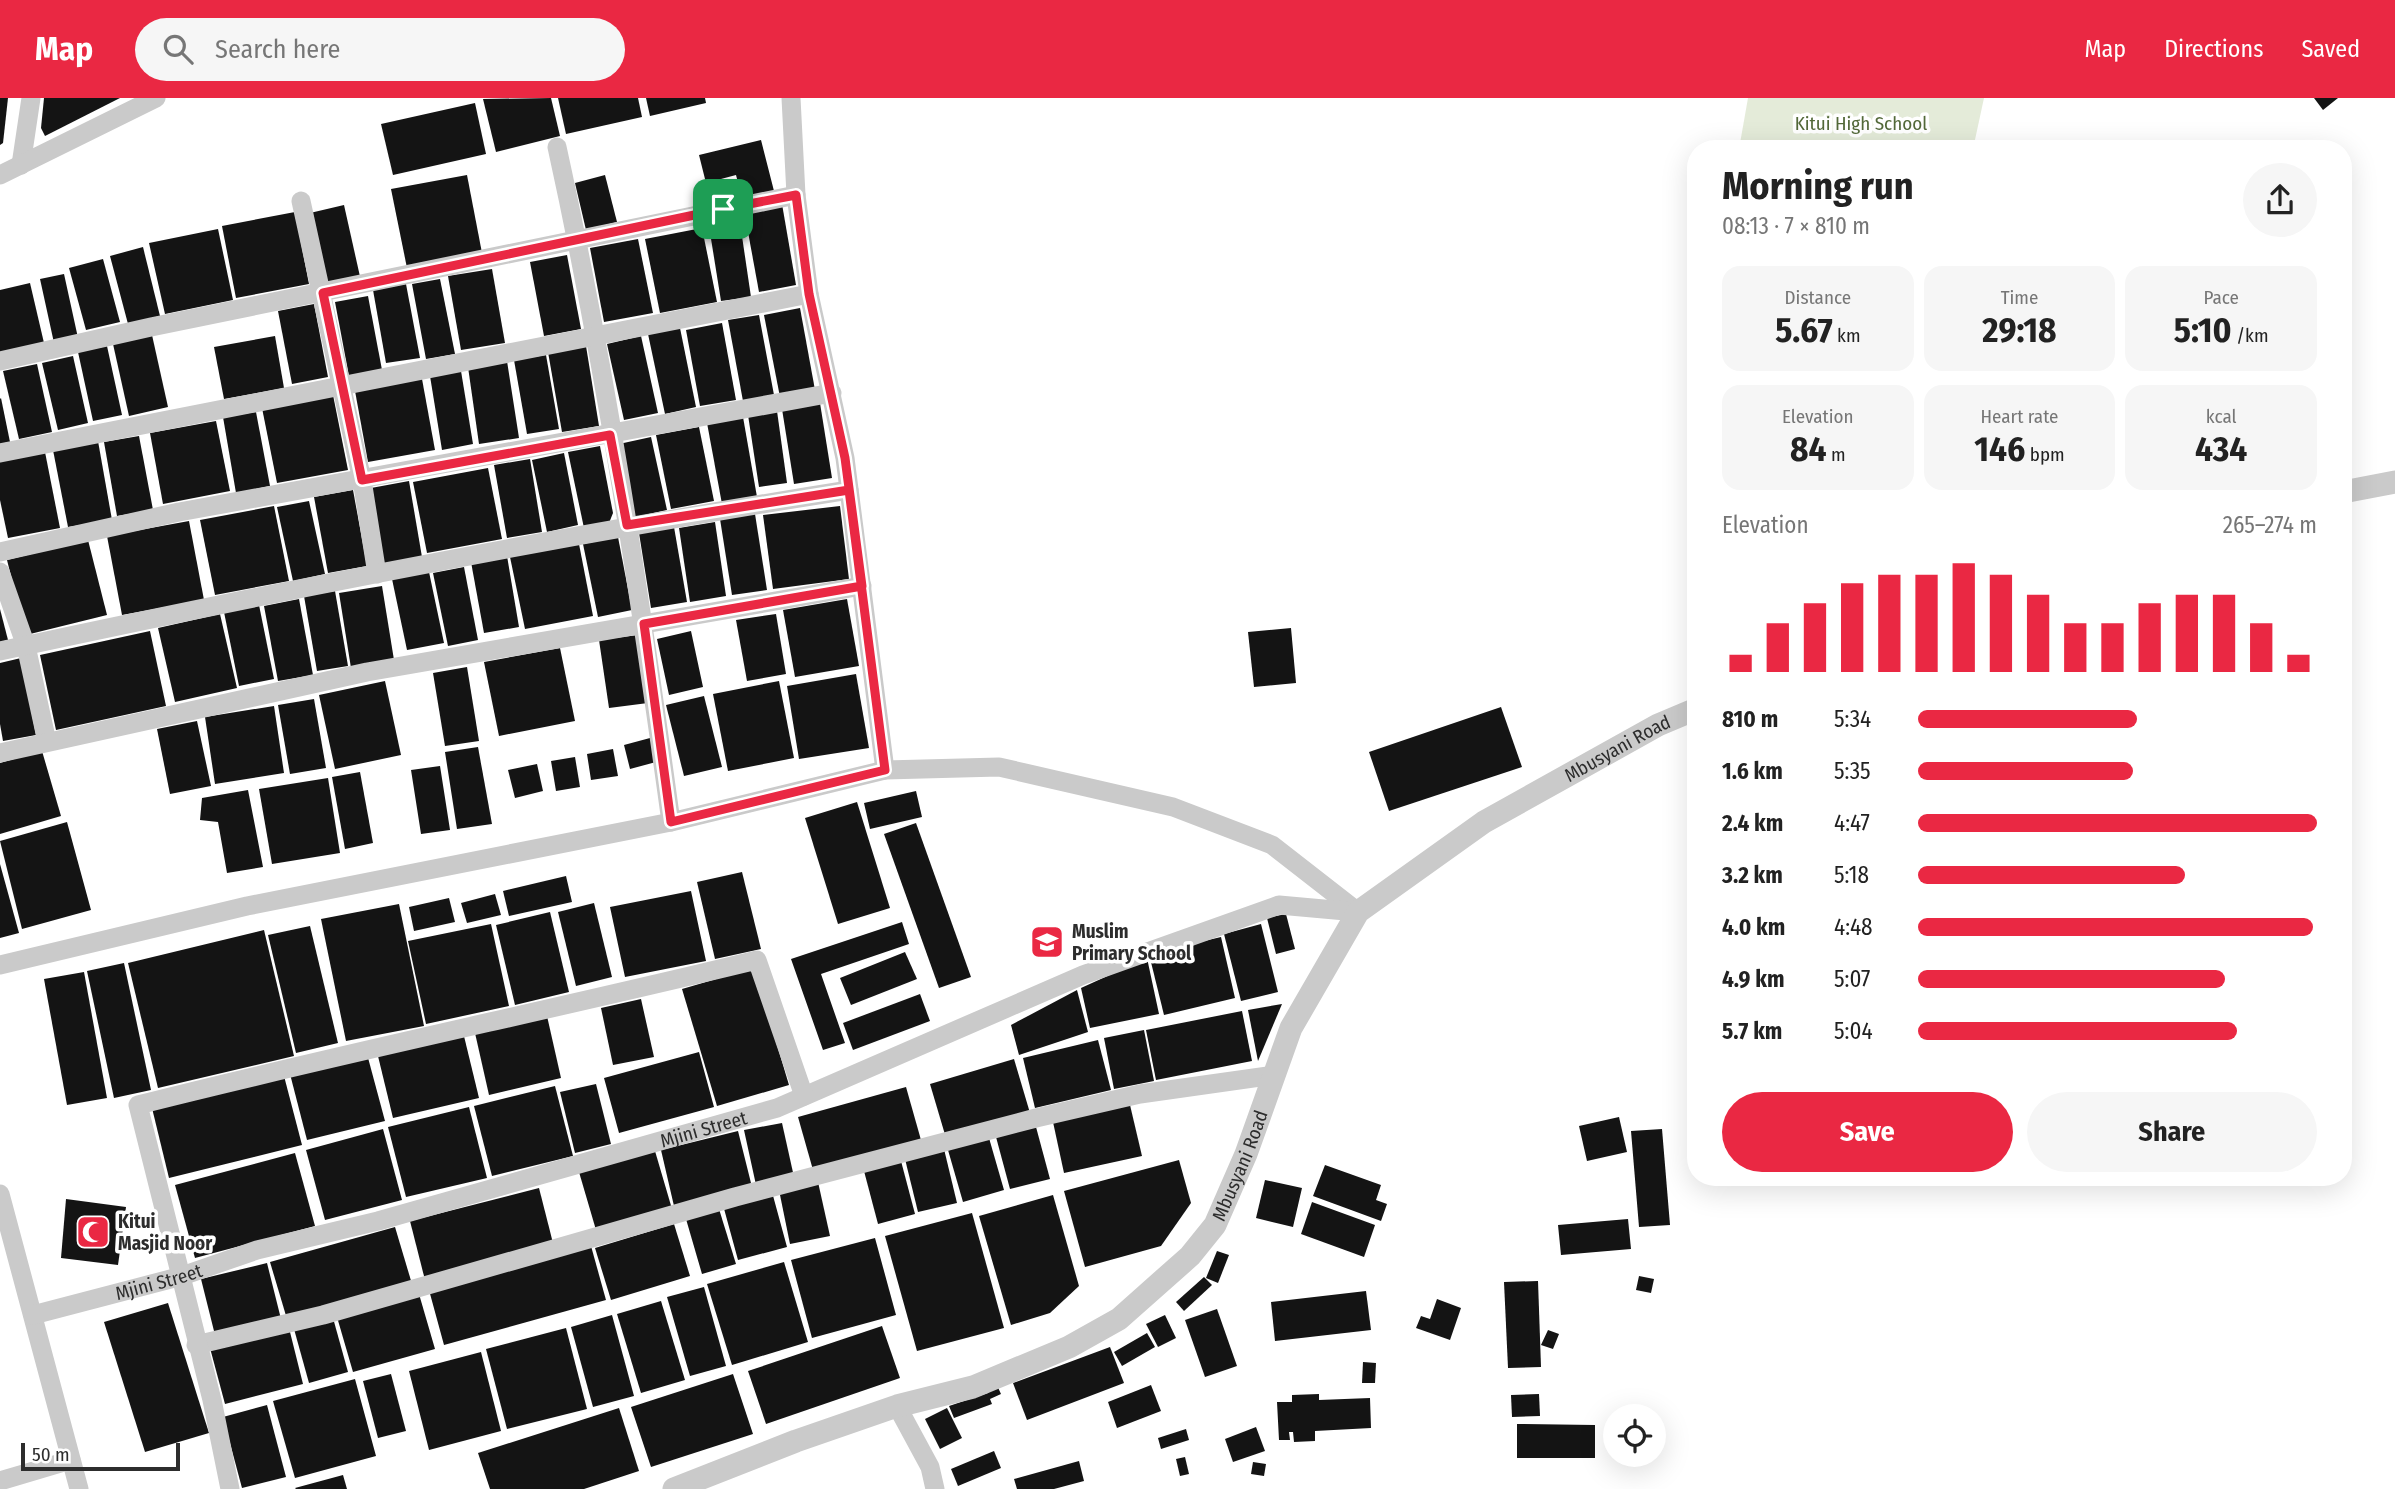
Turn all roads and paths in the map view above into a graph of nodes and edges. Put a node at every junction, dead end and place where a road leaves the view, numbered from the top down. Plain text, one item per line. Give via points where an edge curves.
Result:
1 (31, 98) edge
2 (156, 98) edge
3 (790, 98) edge
4 (138, 103) edge
5 (557, 147) dead end
6 (21, 165) junction
7 (0, 175) edge
8 (796, 195) junction
9 (301, 201) dead end
10 (577, 239) junction
11 (323, 293) junction
12 (809, 294) junction
13 (595, 335) junction
14 (0, 361) edge
15 (342, 386) junction
16 (832, 393) junction
17 (610, 435) junction
18 (0, 453) edge
19 (362, 480) junction
20 (2395, 482) edge
21 (849, 490) junction
22 (2352, 490) edge
23 (627, 525) junction
24 (0, 552) edge
25 (0, 572) edge
26 (377, 574) junction
27 (862, 586) junction
28 (644, 624) junction
29 (26, 646) junction
30 (0, 651) edge
31 (1687, 713) edge
32 (47, 742) junction
33 (0, 753) edge
34 (885, 770) junction
35 (671, 822) junction
36 (1358, 912) junction
37 (0, 965) edge
38 (1274, 1075) junction
39 (804, 1096) junction
40 (0, 1194) edge
41 (7, 1241) edge
42 (182, 1276) junction
43 (33, 1315) junction
44 (196, 1345) junction
45 (897, 1406) junction
46 (71, 1460) junction
47 (0, 1481) edge
48 (79, 1489) edge
49 (230, 1489) edge
50 (674, 1489) edge
51 (934, 1489) edge

1 - 6 street
2 - 4 street
3 - 8 street
4 - 6 street
5 - 10 street
6 - 7 street
8 - 10 street
8 - 12 street
9 - 11 street
10 - 11 street
10 - 13 street
11 - 14 street
11 - 15 street
12 - 13 street
12 - 16 street
13 - 15 street
13 - 17 street
15 - 18 street
15 - 19 street
16 - 17 street
16 - 21 street
17 - 19 street
17 - 23 street
19 - 24 street via 179,512
19 - 26 street
20 - 22 street
21 - 23 street
21 - 27 street
23 - 26 street
23 - 28 street
25 - 29 street
26 - 29 street
27 - 28 street
27 - 34 street
28 - 32 street via 367,672
28 - 35 street
29 - 30 street
29 - 32 street
31 - 36 street, Mbusyani Road via 1484,822
32 - 33 street
34 - 35 street
34 - 36 street via 999,767 1172,807 1272,845
35 - 37 street via 247,906
36 - 38 street, Mbusyani Road via 1291,1028
36 - 39 street, Mjini Street via 1279,905 1083,975
38 - 44 street via 1140,1094 1036,1118 735,1197 323,1315
38 - 45 street, Mbusyani Road via 1215,1225 1168,1277 1119,1319 1069,1347 973,1387
39 - 42 street, Mjini Street via 777,1108 378,1221 257,1250
39 - 42 street via 757,960 138,1105
40 - 41 street
41 - 43 street
42 - 43 street, Mjini Street
42 - 44 street
43 - 46 street
44 - 49 street
45 - 50 street, Mbusyani Road
45 - 51 street via 930,1467
46 - 47 street
46 - 48 street

